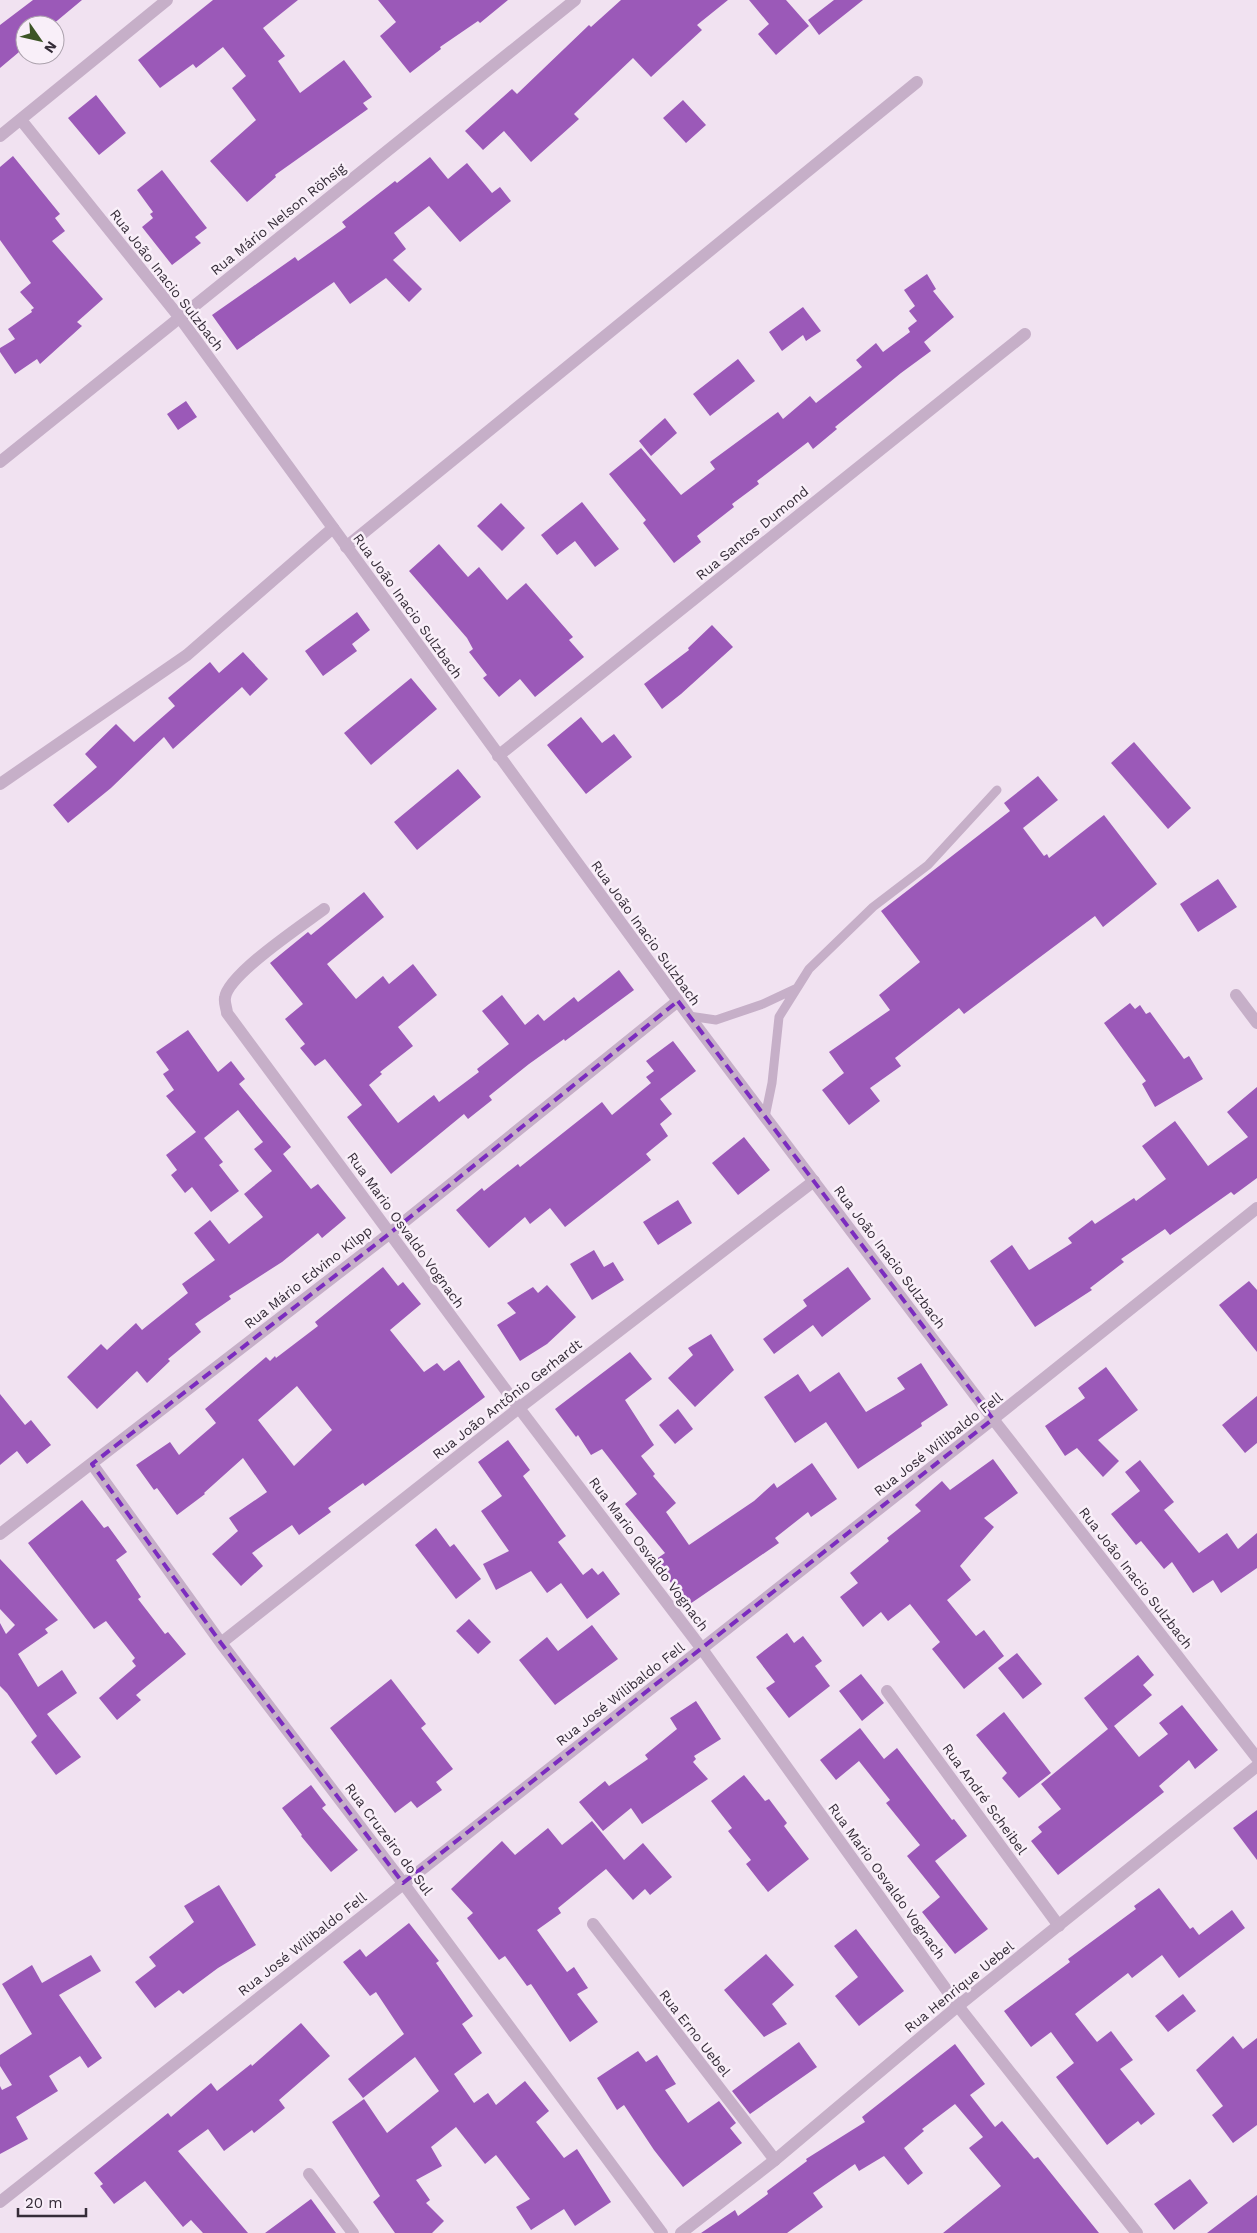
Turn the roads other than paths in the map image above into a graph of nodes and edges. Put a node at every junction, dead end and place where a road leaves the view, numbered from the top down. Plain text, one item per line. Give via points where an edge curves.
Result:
1 (167, 0) edge
2 (575, 0) edge
3 (917, 82) dead end
4 (21, 120) junction
5 (0, 136) edge
6 (180, 318) junction
7 (1025, 334) dead end
8 (0, 462) edge
9 (332, 528) junction
10 (346, 547) junction
11 (498, 756) junction
12 (0, 784) edge
13 (997, 790) dead end
14 (324, 908) dead end
15 (797, 988) junction
16 (1236, 995) dead end
17 (678, 1001) junction
18 (689, 1016) junction
19 (1257, 1023) edge
20 (765, 1117) junction
21 (814, 1181) junction
22 (1257, 1208) edge
23 (389, 1234) junction
24 (519, 1408) junction
25 (994, 1419) junction
26 (92, 1464) junction
27 (0, 1534) edge
28 (221, 1643) junction
29 (702, 1649) junction
30 (887, 1690) dead end
31 (1257, 1758) edge
32 (1257, 1766) edge
33 (403, 1883) junction
34 (593, 1924) dead end
35 (1059, 1926) junction
36 (958, 2006) junction
37 (774, 2160) junction
38 (309, 2174) dead end
39 (0, 2202) edge
40 (353, 2233) edge
41 (662, 2233) edge
42 (681, 2233) edge
43 (1137, 2233) edge

1 - 4 street
2 - 6 street, Rua Mário Nelson Röhsig
3 - 10 street
4 - 5 street
4 - 6 street, Rua João Inacio Sulzbach
6 - 8 street, Rua Mário Nelson Röhsig
6 - 9 street, Rua João Inacio Sulzbach
7 - 11 street, Rua Santos Dumond
9 - 10 street, Rua João Inacio Sulzbach
9 - 12 street via 187,655
10 - 11 street, Rua João Inacio Sulzbach
11 - 17 street, Rua João Inacio Sulzbach
13 - 15 lane via 928,865 872,908 808,969
14 - 23 street, Rua Mario Osvaldo Vognach via 247,967 233,982 225,997 227,1013
15 - 18 lane via 716,1020
15 - 20 lane via 780,1017
16 - 19 street
17 - 18 street, Rua João Inacio Sulzbach
17 - 23 street, Rua Mário Edvino Kilpp
18 - 20 street, Rua João Inacio Sulzbach
20 - 21 street, Rua João Inacio Sulzbach
21 - 24 street, Rua João Antônio Gerhardt
21 - 25 street, Rua João Inacio Sulzbach
22 - 25 street, Rua José Wilibaldo Fell
23 - 24 street, Rua Mario Osvaldo Vognach
23 - 26 street, Rua Mário Edvino Kilpp
24 - 28 street, Rua João Antônio Gerhardt
24 - 29 street, Rua Mario Osvaldo Vognach
25 - 29 street, Rua José Wilibaldo Fell
25 - 31 street, Rua João Inacio Sulzbach
26 - 27 street, Rua Mário Edvino Kilpp
26 - 28 street, Rua Cruzeiro do Sul
28 - 33 street, Rua Cruzeiro do Sul
29 - 33 street, Rua José Wilibaldo Fell
29 - 36 street, Rua Mario Osvaldo Vognach
30 - 35 street, Rua André Scheibel
32 - 35 street, Rua Henrique Uebel
33 - 39 street, Rua José Wilibaldo Fell
33 - 41 street, Rua Cruzeiro do Sul
34 - 37 street, Rua Erno Uebel
35 - 36 street, Rua Henrique Uebel
36 - 37 street, Rua Henrique Uebel
36 - 43 street, Rua Mario Osvaldo Vognach
37 - 42 street, Rua Henrique Uebel
38 - 40 street

